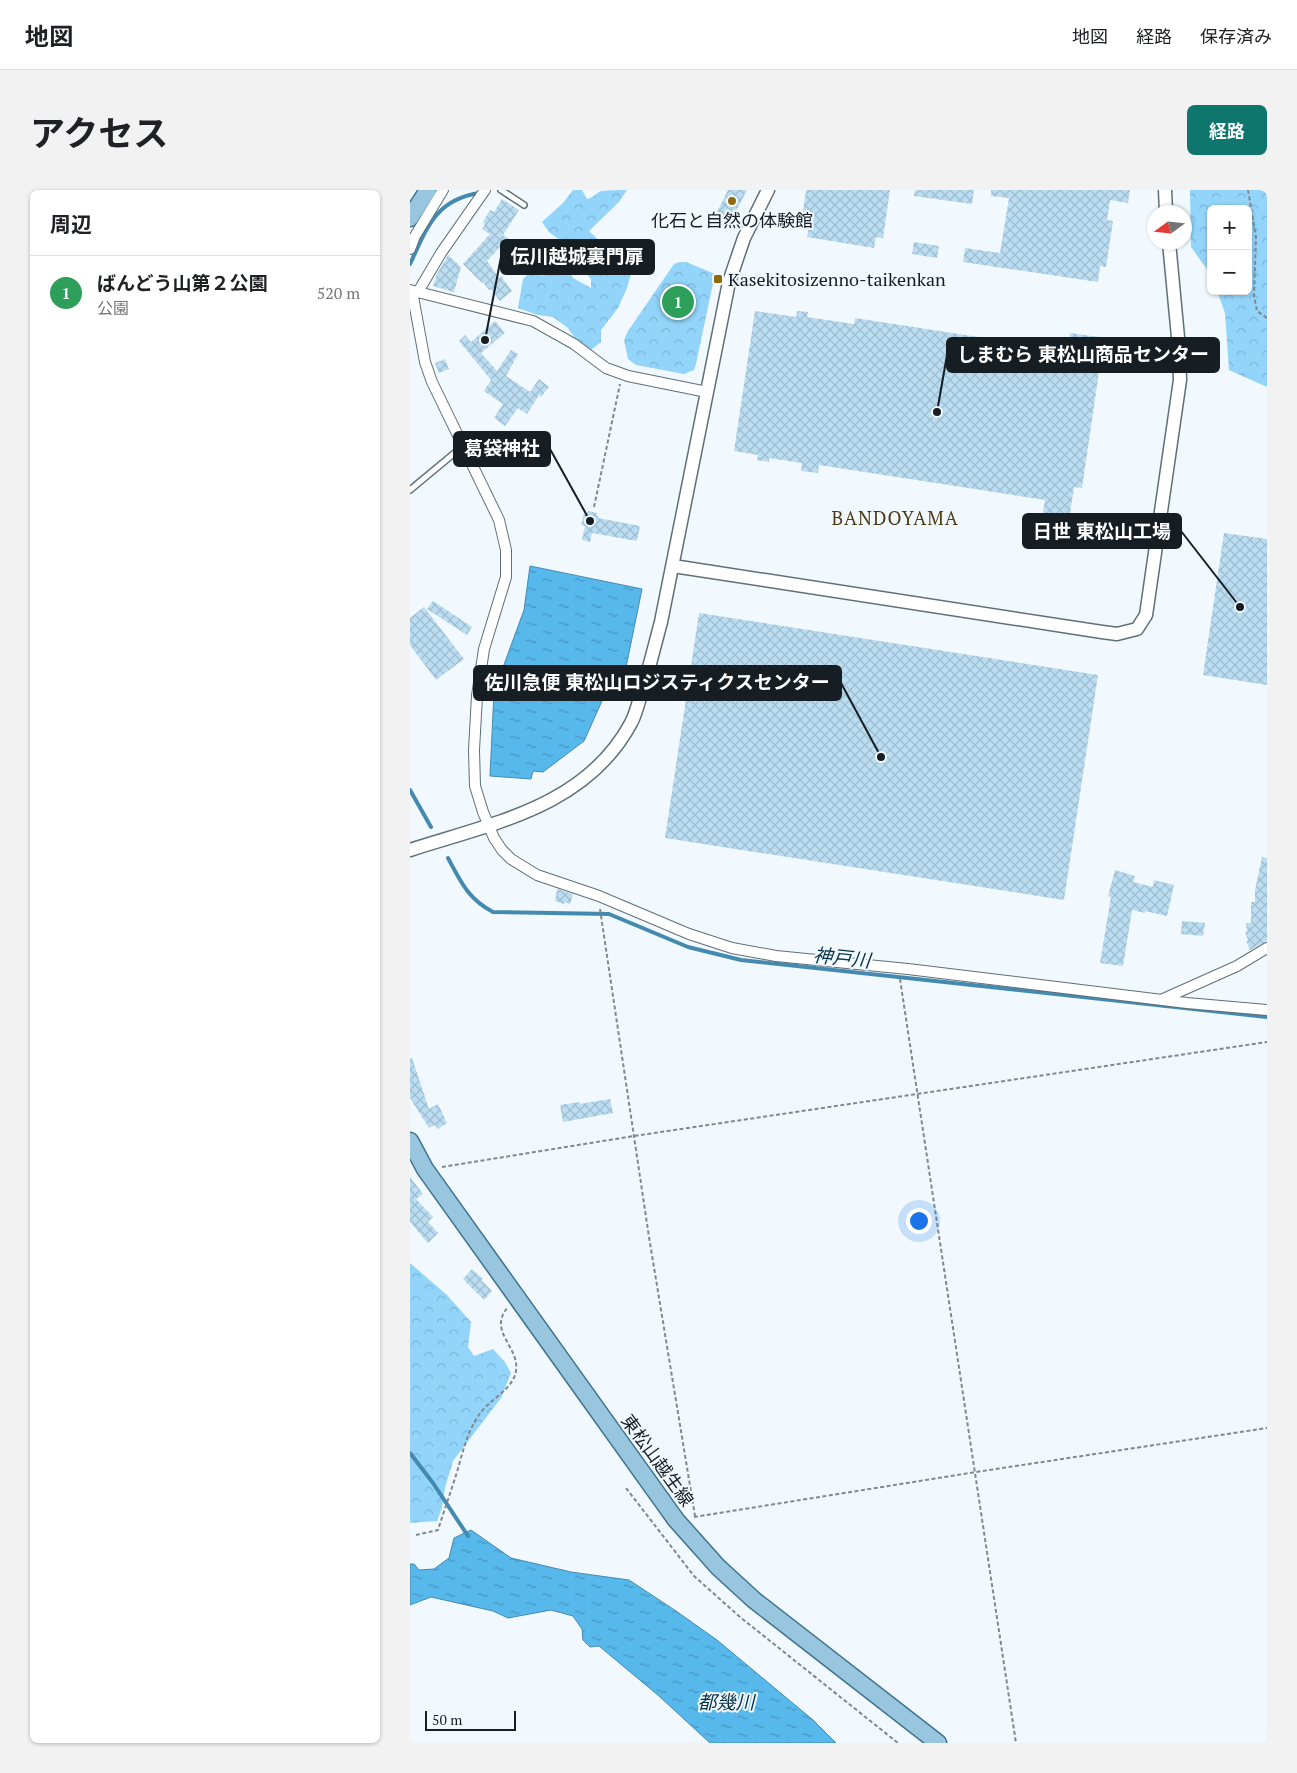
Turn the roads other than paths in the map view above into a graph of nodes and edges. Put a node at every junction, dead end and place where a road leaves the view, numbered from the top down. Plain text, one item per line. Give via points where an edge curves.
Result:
1 (428, 190) edge
2 (443, 190) edge
3 (485, 190) edge
4 (501, 190) edge
5 (768, 190) edge
6 (1164, 190) edge
7 (524, 205) dead end
8 (1165, 205) edge
9 (410, 218) edge
10 (410, 249) edge
11 (1170, 250) edge
12 (413, 291) edge
13 (707, 392) junction
14 (463, 446) junction
15 (410, 490) edge
16 (673, 566) junction
17 (488, 824) junction
18 (410, 850) edge
19 (1267, 948) edge
20 (1162, 999) junction
21 (1267, 1010) edge
22 (410, 1141) edge
23 (938, 1743) edge

1 - 9 main road
2 - 10 street
3 - 12 street
4 - 7 lane
5 - 13 street via 744,238 729,282
6 - 8 street
11 - 16 street via 1180,380 1146,616 1137,628 1117,634 1102,632
12 - 13 street via 533,321 574,344 606,368
12 - 14 street via 425,362
13 - 16 street
14 - 15 lane
14 - 17 street via 499,520 506,550 506,578 484,649 477,696 475,786
16 - 17 street via 648,673 631,722 614,751 584,780 566,792
17 - 18 street
17 - 20 street via 502,850 537,875 732,948 776,956
19 - 20 street via 1237,966
20 - 21 street
22 - 23 main road, 東松山越生線 via 425,1170 676,1520 718,1567 754,1600

